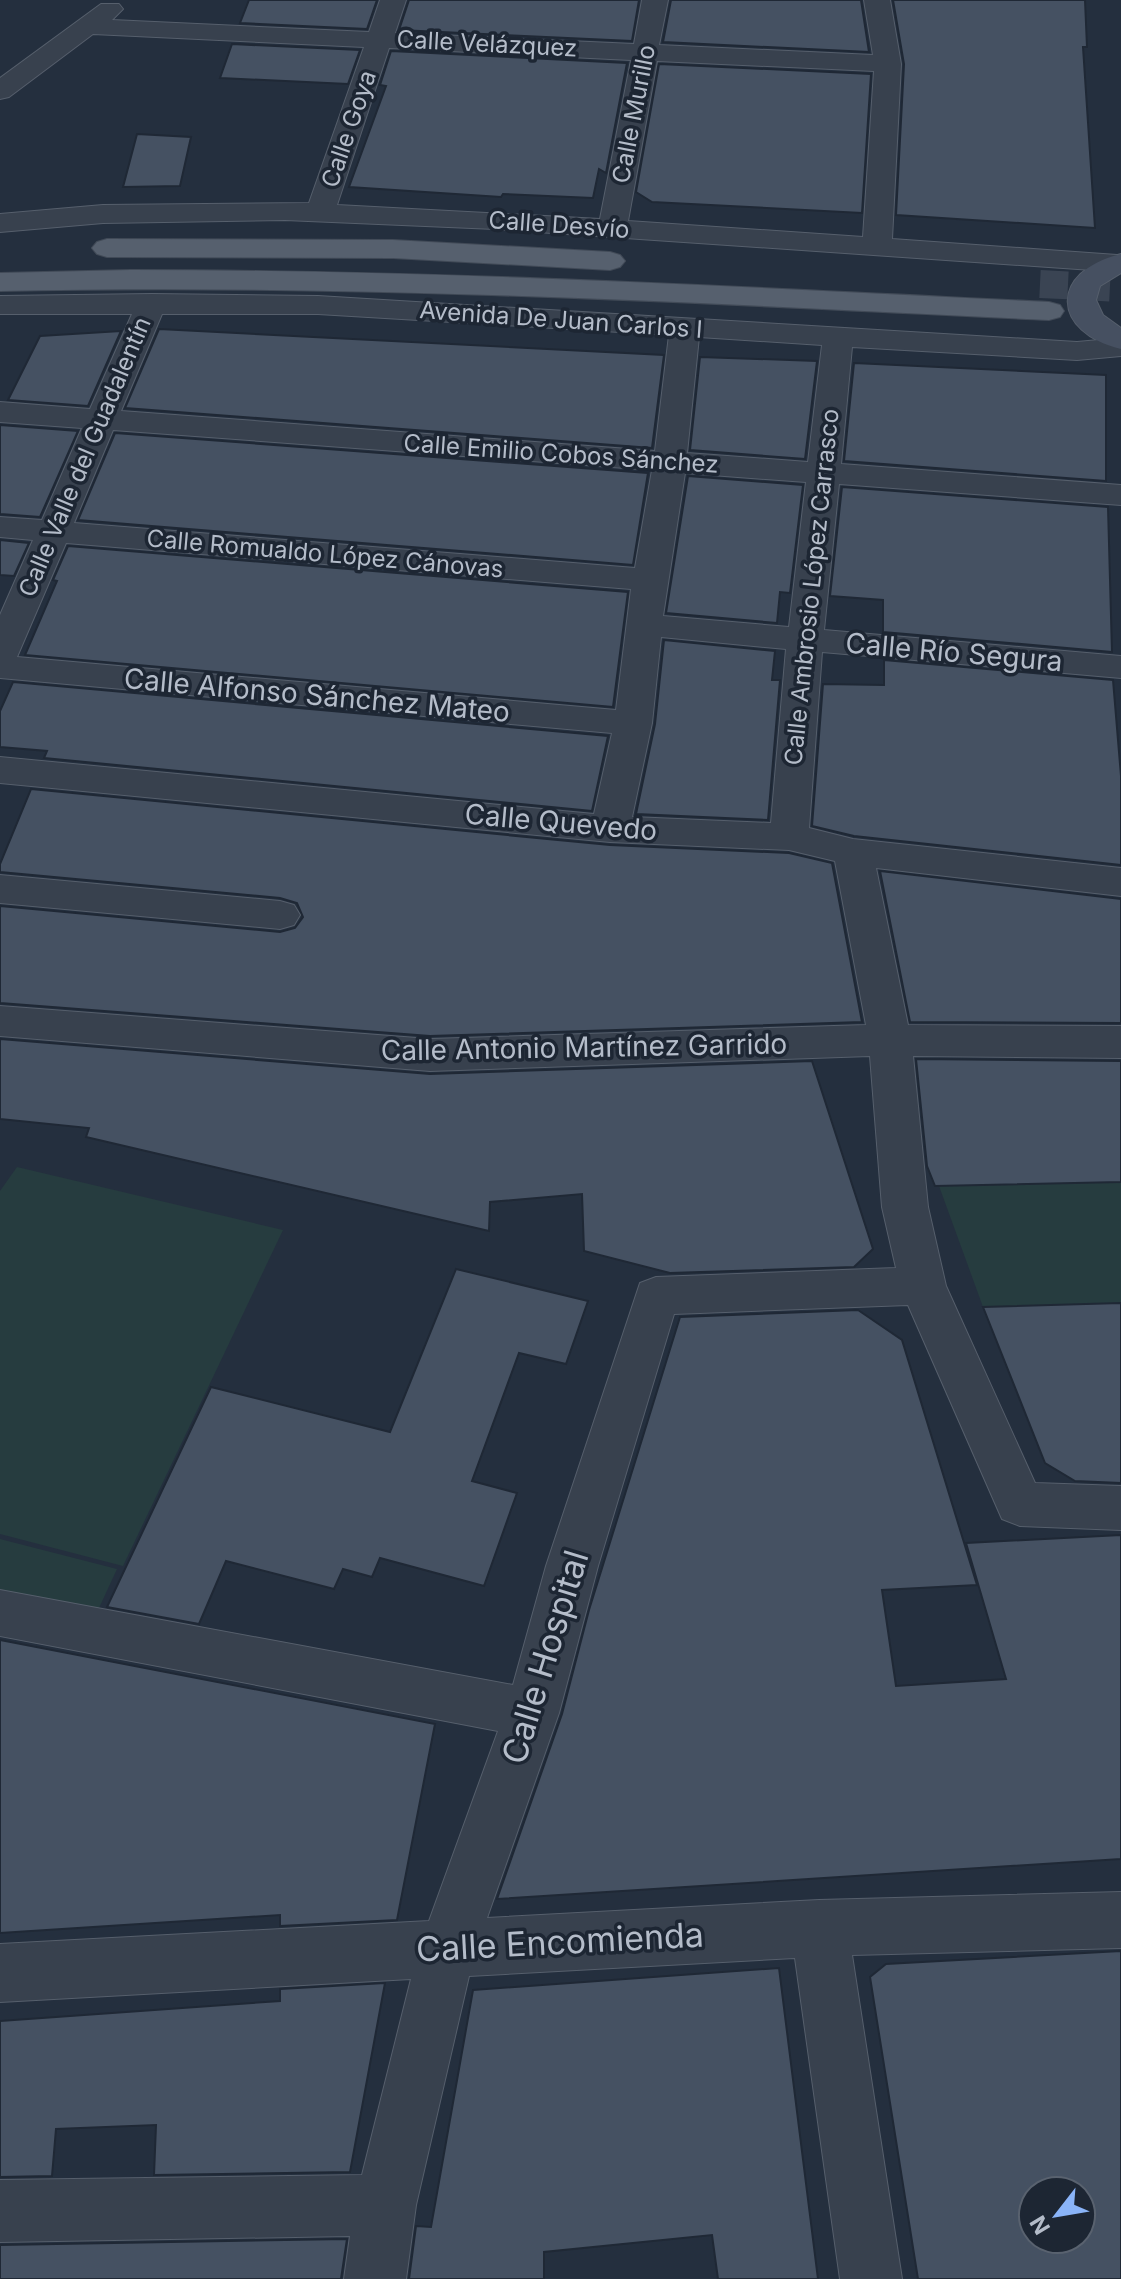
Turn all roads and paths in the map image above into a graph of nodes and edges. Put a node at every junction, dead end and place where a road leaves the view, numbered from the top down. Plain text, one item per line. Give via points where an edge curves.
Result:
1 (123, 0) edge
2 (393, 0) edge
3 (655, 0) edge
4 (877, 0) edge
5 (86, 26) junction
6 (379, 38) junction
7 (646, 52) junction
8 (888, 64) junction
9 (0, 91) edge
10 (320, 212) junction
11 (0, 223) edge
12 (612, 229) junction
13 (877, 246) junction
14 (86, 249) dead end
15 (646, 262) dead end
16 (1119, 264) edge
17 (725, 267) dead end
18 (0, 282) edge
19 (152, 303) junction
20 (0, 305) edge
21 (685, 328) junction
22 (838, 337) junction
23 (1121, 340) edge
24 (1121, 347) edge
25 (0, 412) edge
26 (99, 420) junction
27 (670, 462) junction
28 (823, 472) junction
29 (1121, 495) edge
30 (0, 527) edge
31 (54, 532) junction
32 (650, 580) junction
33 (644, 625) junction
34 (805, 639) junction
35 (0, 656) edge
36 (0, 667) edge
37 (1121, 667) edge
38 (633, 723) junction
39 (2, 774) edge
40 (610, 829) junction
41 (789, 837) junction
42 (853, 852) junction
43 (1121, 882) edge
44 (0, 889) edge
45 (280, 915) dead end
46 (0, 1021) edge
47 (890, 1040) junction
48 (1121, 1042) edge
49 (923, 1286) junction
50 (1121, 1508) edge
51 (0, 1613) edge
52 (532, 1713) junction
53 (1121, 1920) edge
54 (819, 1928) junction
55 (447, 1949) junction
56 (0, 1973) edge
57 (385, 2205) junction
58 (0, 2211) edge
59 (375, 2279) edge
60 (871, 2279) edge

1 - 5 street
2 - 6 street, Calle Goya
3 - 7 street, Calle Murillo
4 - 8 street
5 - 6 street, Calle Velázquez
5 - 9 street
6 - 7 street, Calle Velázquez
6 - 10 street, Calle Goya
7 - 8 street, Calle Velázquez
7 - 12 street, Calle Murillo
8 - 13 street
10 - 11 street, Calle Desvío via 103,214
10 - 12 street, Calle Desvío
12 - 13 street, Calle Desvío
13 - 16 street, Calle Desvío
14 - 15 main road via 393,249
16 - 23 main road via 1095,274 1082,287 1080,303 1089,320
17 - 18 main road via 1045,297 387,281
19 - 20 street, Avenida De Juan Carlos I
19 - 21 street, Avenida De Juan Carlos I via 318,305
19 - 26 street, Calle Valle del Guadalentín
21 - 22 street, Avenida De Juan Carlos I
21 - 27 street
22 - 24 street, Avenida De Juan Carlos I via 1077,351
22 - 28 street, Calle Ambrosio López Carrasco
25 - 26 street, Calle Emilio Cobos Sánchez
26 - 27 street, Calle Emilio Cobos Sánchez
26 - 31 street, Calle Valle del Guadalentín
27 - 28 street, Calle Emilio Cobos Sánchez
27 - 32 street
28 - 29 street, Calle Emilio Cobos Sánchez
28 - 34 street, Calle Ambrosio López Carrasco
30 - 31 street, Calle Romualdo López Cánovas
31 - 32 street, Calle Romualdo López Cánovas
31 - 35 street, Calle Valle del Guadalentín
32 - 33 street
33 - 34 street, Calle Río Segura
33 - 38 street
34 - 37 street, Calle Río Segura
34 - 41 street, Calle Ambrosio López Carrasco
36 - 38 street, Calle Alfonso Sánchez Mateo
38 - 40 street
39 - 40 street, Calle Quevedo
40 - 41 street, Calle Quevedo
41 - 42 street, Calle Quevedo
42 - 43 street, Calle Quevedo
42 - 47 street
44 - 45 street
46 - 47 street, Calle Antonio Martínez Garrido via 430,1055
47 - 48 street, Calle Antonio Martínez Garrido
47 - 49 street via 905,1207
49 - 50 street via 1020,1504
49 - 52 street, Calle Hospital via 656,1296
51 - 52 street
52 - 55 street, Calle Hospital
53 - 54 street, Calle Encomienda
54 - 55 street, Calle Encomienda
54 - 60 street
55 - 56 street, Calle Encomienda
55 - 57 street, Calle Hospital
57 - 58 street
57 - 59 street, Calle Hospital

